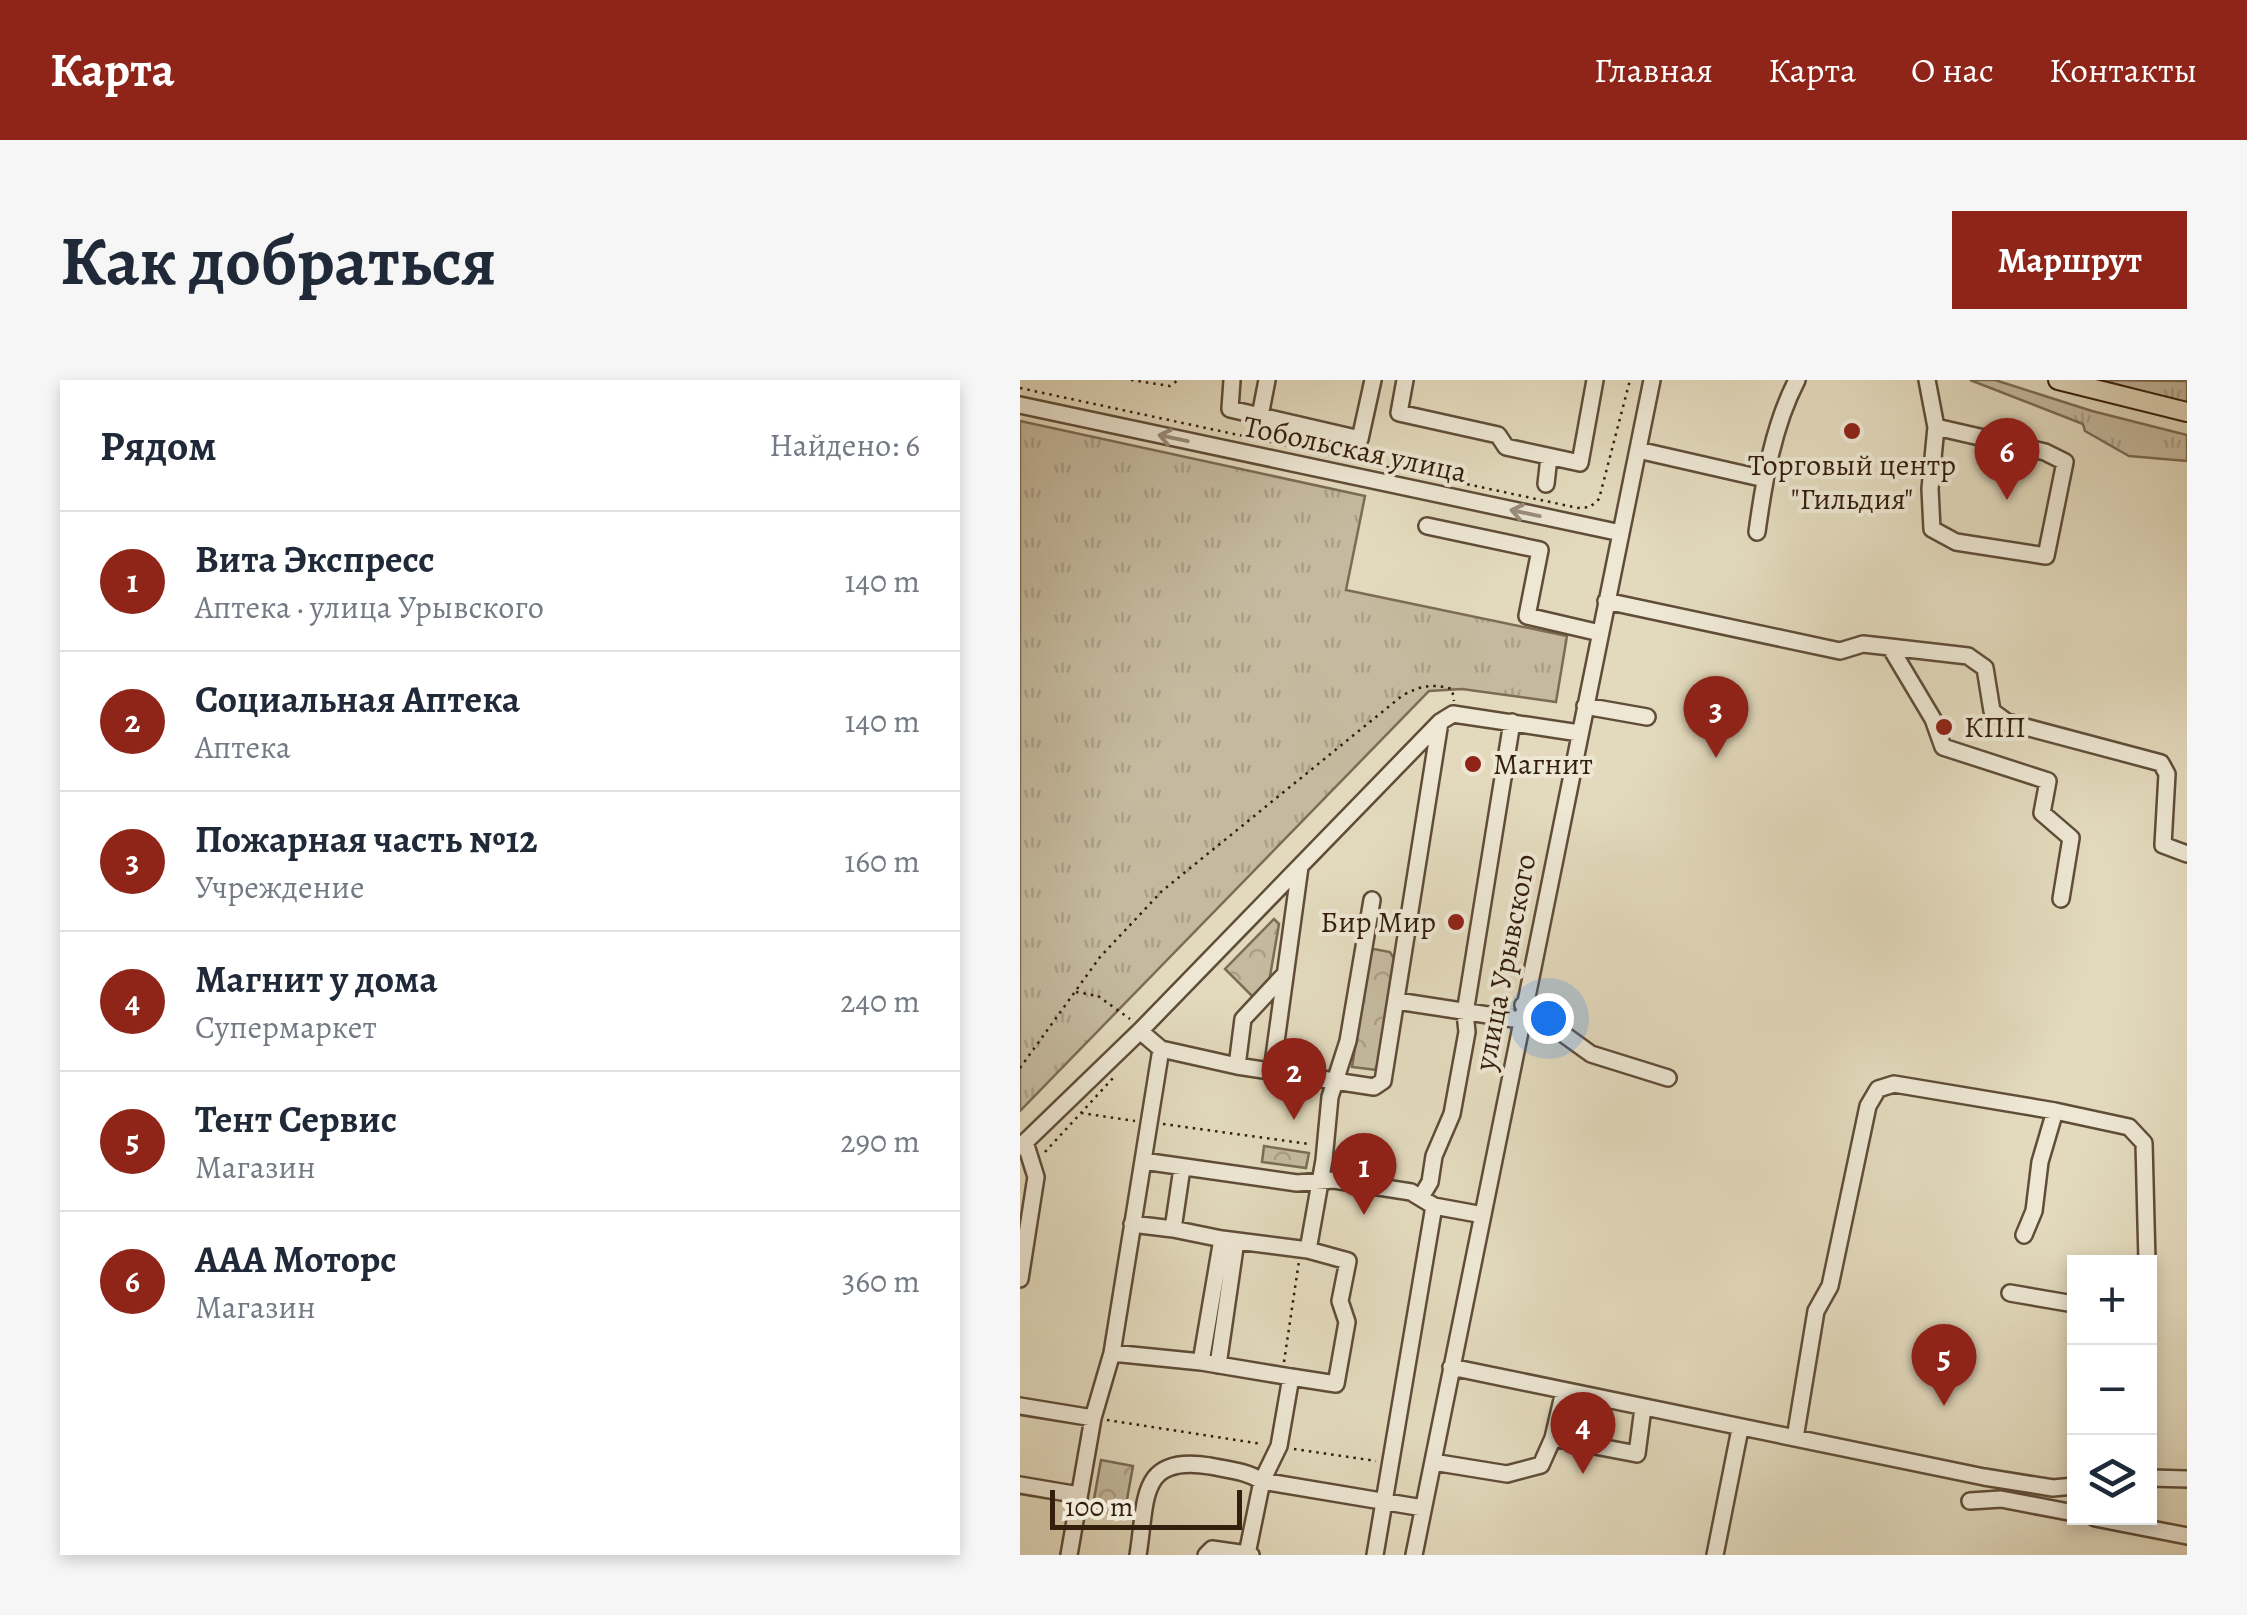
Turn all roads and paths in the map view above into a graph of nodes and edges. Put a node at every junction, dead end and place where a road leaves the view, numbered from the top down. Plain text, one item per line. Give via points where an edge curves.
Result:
1 (1130, 380) edge
2 (1178, 380) edge
3 (1232, 380) edge
4 (1267, 380) edge
5 (1373, 380) edge
6 (1406, 380) edge
7 (1595, 380) edge
8 (1652, 380) edge
9 (1796, 380) edge
10 (1926, 380) edge
11 (2058, 380) edge
12 (2129, 400) junction
13 (1020, 405) edge
14 (2187, 412) edge
15 (1260, 416) junction
16 (2187, 420) edge
17 (1936, 427) junction
18 (1638, 450) junction
19 (1549, 457) junction
20 (1764, 480) junction
21 (1546, 484) dead end
22 (1427, 526) dead end
23 (1757, 532) dead end
24 (1621, 533) junction
25 (1606, 601) junction
26 (1600, 634) junction
27 (1890, 647) junction
28 (1585, 706) junction
29 (1447, 718) junction
30 (1647, 718) dead end
31 (1512, 722) junction
32 (1580, 733) junction
33 (2187, 854) edge
34 (1300, 866) junction
35 (1372, 900) dead end
36 (2060, 900) dead end
37 (1286, 974) junction
38 (1074, 992) junction
39 (1397, 1001) junction
40 (1521, 1012) junction
41 (1465, 1013) junction
42 (1140, 1031) junction
43 (1162, 1050) junction
44 (1237, 1066) junction
45 (1020, 1068) edge
46 (1272, 1071) junction
47 (1115, 1076) dead end
48 (1668, 1078) dead end
49 (1334, 1080) junction
50 (2054, 1111) junction
51 (1081, 1113) junction
52 (1149, 1122) junction
53 (1023, 1145) edge
54 (1325, 1146) junction
55 (1142, 1162) junction
56 (1032, 1165) junction
57 (1182, 1168) junction
58 (1321, 1180) junction
59 (1428, 1202) junction
60 (1483, 1214) junction
61 (1132, 1224) junction
62 (1174, 1229) junction
63 (2024, 1234) dead end
64 (1229, 1240) junction
65 (1304, 1250) junction
66 (2147, 1255) edge
67 (1020, 1279) edge
68 (2010, 1293) dead end
69 (2067, 1303) edge
70 (1112, 1352) junction
71 (1201, 1362) junction
72 (1218, 1365) junction
73 (1451, 1367) junction
74 (1287, 1376) junction
75 (1564, 1391) junction
76 (1020, 1406) edge
77 (1643, 1408) junction
78 (1093, 1418) junction
79 (1740, 1429) junction
80 (1553, 1438) junction
81 (1795, 1438) junction
82 (1279, 1446) junction
83 (1433, 1462) junction
84 (1392, 1463) junction
85 (2157, 1478) edge
86 (2187, 1479) edge
87 (1262, 1481) junction
88 (1020, 1485) edge
89 (2067, 1487) edge
90 (1080, 1496) junction
91 (1970, 1501) dead end
92 (1385, 1502) junction
93 (1423, 1508) junction
94 (2067, 1513) edge
95 (2131, 1525) edge
96 (2187, 1536) edge
97 (1069, 1555) edge
98 (1138, 1555) edge
99 (1206, 1555) edge
100 (1249, 1555) edge
101 (1374, 1555) edge
102 (1414, 1555) edge
103 (1715, 1555) edge

1 - 2 path via 1157,386
3 - 15 street via 1230,408
4 - 15 street
5 - 15 street via 1360,439
6 - 19 street via 1399,414 1498,435 1506,447
7 - 19 street via 1580,463
8 - 18 street, улица Урывского
9 - 20 street
10 - 17 street
11 - 12 main road
12 - 14 main road
12 - 16 main road
24 -> 13 street, Тобольская улица
17 - 17 street via 2065,462 2046,556 1956,542 1932,528
18 - 20 street
18 - 24 street, улица Урывского
19 - 21 street
20 - 23 street
22 - 26 street via 1540,550 1527,616
24 - 25 street, улица Урывского
25 - 26 street, улица Урывского
25 - 27 street via 1840,650
26 - 28 street, улица Урывского
27 - 33 street via 1968,656 1985,668 1992,712 2007,722 2161,763 2168,774 2163,844
27 - 36 street via 1943,747 2048,781 2042,813 2070,838
28 - 30 street
28 - 32 street, улица Урывского
29 - 31 street
29 - 34 street
29 - 38 path via 1455,694 1437,684 1403,694 1371,717 1162,891
29 - 39 street
31 - 32 street
31 - 41 street
32 - 40 street, улица Урывского
34 - 37 street
34 - 42 street
35 - 49 street via 1348,1040
37 - 44 street via 1243,1019
37 - 46 street
38 - 42 path via 1107,1000
38 - 45 path
39 - 41 street
39 - 49 street via 1383,1081 1374,1087
40 - 41 street
40 - 48 street via 1592,1054
40 - 60 street, улица Урывского
41 - 59 street via 1452,1114 1434,1156
42 - 43 street
42 - 53 street
43 - 44 street
43 - 52 street
44 - 46 street
46 - 49 street
47 - 51 path
49 - 54 street
50 - 63 street
50 - 66 street via 2129,1127 2144,1143
50 - 81 street via 1894,1084 1878,1089 1868,1106 1830,1286 1816,1311
51 - 52 path
51 - 56 path
52 - 54 path
52 - 55 street
53 - 56 street
54 - 58 street
55 - 57 street
55 - 61 street
56 - 67 street via 1036,1178
57 - 58 street via 1297,1183
57 - 62 street
58 - 59 street via 1411,1192
58 - 65 street
59 - 60 street
59 - 84 street
60 - 73 street, улица Урывского
61 - 62 street
61 - 70 street
62 - 64 street
64 - 65 street
64 - 71 street
64 - 72 street
65 - 74 path
65 - 74 street via 1348,1260 1340,1301 1348,1322 1336,1384
68 - 69 street
70 - 71 street
70 - 78 street
71 - 72 street
72 - 74 street
73 - 75 street
73 - 83 street, улица Урывского
74 - 82 street
75 - 77 street
75 - 80 street
76 - 78 street
77 - 79 street
77 - 80 street via 1637,1454
78 - 82 path
78 - 90 street
79 - 81 street
79 - 103 street
80 - 83 street via 1542,1465 1507,1474
81 - 89 street via 2018,1483
82 - 84 path
82 - 87 street
83 - 93 street, улица Урывского
84 - 92 street
85 - 86 street
87 - 92 street
87 - 98 street via 1249,1473 1170,1464 1149,1490
87 - 100 street
88 - 90 street
90 - 97 street
91 - 94 street via 2001,1499
92 - 93 street
92 - 101 street
93 - 102 street, улица Урывского
95 - 96 street
99 - 100 street via 1212,1549

